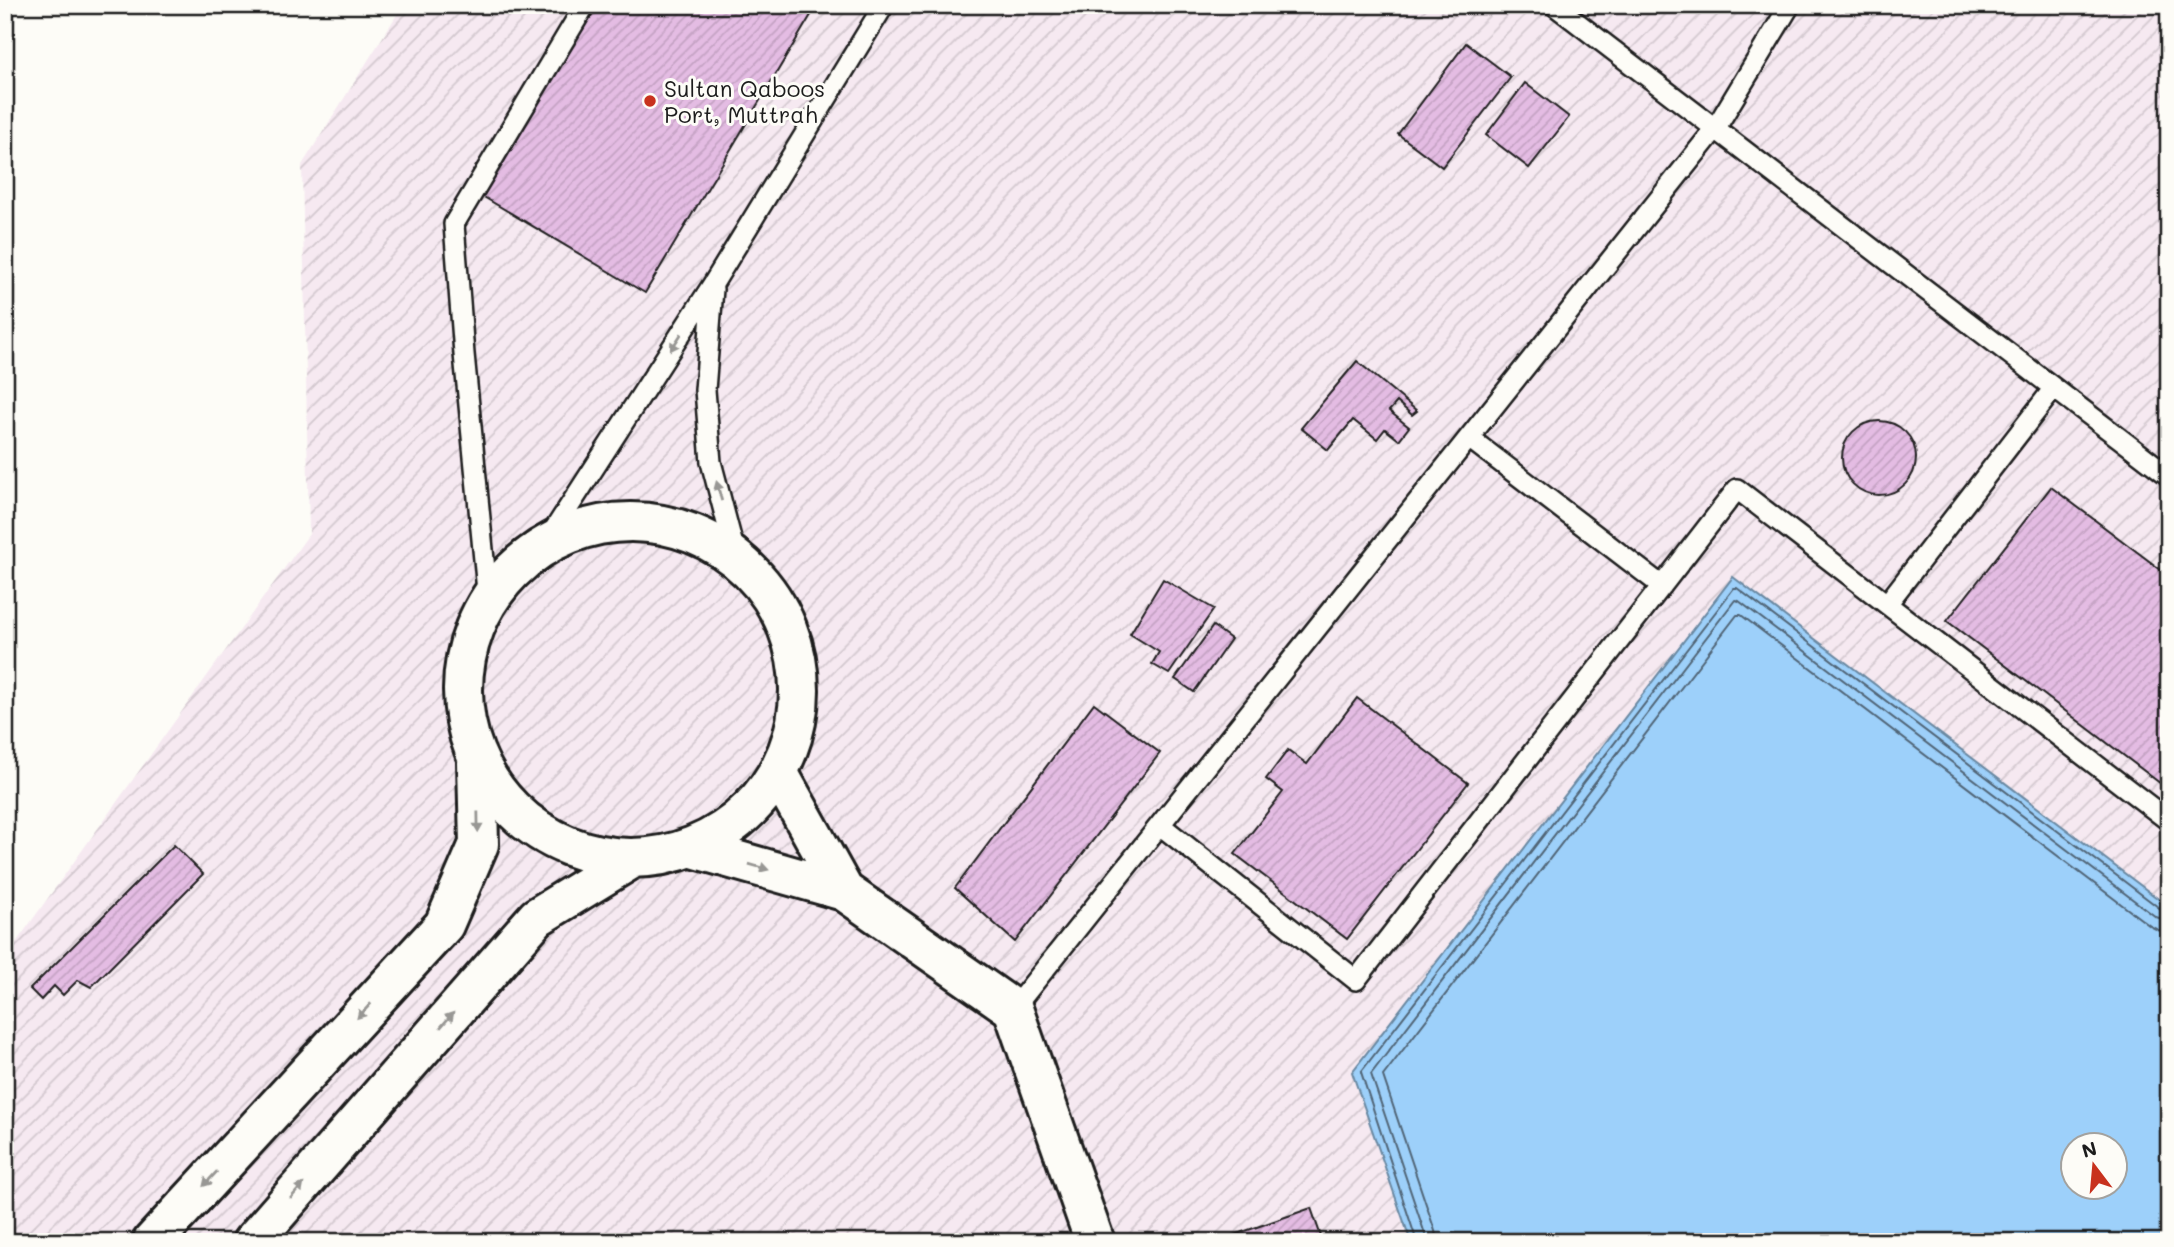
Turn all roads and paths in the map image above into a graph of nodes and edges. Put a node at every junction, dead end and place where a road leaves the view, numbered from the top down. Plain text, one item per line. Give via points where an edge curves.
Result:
1 (585, 5) edge
2 (884, 5) edge
3 (1554, 5) edge
4 (1790, 5) edge
5 (1715, 129) junction
6 (713, 284) junction
7 (2054, 388) junction
8 (1469, 438) junction
9 (2169, 476) edge
10 (543, 547) junction
11 (736, 557) junction
12 (1662, 586) junction
13 (488, 601) junction
14 (1887, 604) junction
15 (477, 754) junction
16 (779, 774) junction
17 (2169, 821) edge
18 (1160, 825) junction
19 (693, 848) junction
20 (630, 860) junction
21 (844, 891) junction
22 (1013, 1009) junction
23 (152, 1242) edge
24 (252, 1242) edge
25 (1096, 1242) edge

1 - 13 lane via 454,224
2 - 6 lane
3 - 5 lane
4 - 5 lane
5 - 7 lane
5 - 8 lane
6 -> 10 lane
11 -> 6 lane via 711,462 705,390
7 - 9 lane
7 - 14 lane
8 - 12 lane
8 - 18 lane
10 - 11 street via 589,527 628,522 680,528
10 - 13 street via 510,572
11 - 16 street via 758,577 785,617 801,675 797,730
12 - 14 lane via 1737,489
12 - 18 lane via 1356,980
13 - 15 street via 465,656 462,687 467,732
14 - 17 lane
15 - 20 street via 497,794 544,836 576,850
15 -> 23 street via 479,844 444,925
16 - 19 street via 757,804 728,830
16 - 21 street
18 - 22 lane
19 - 20 street
19 -> 21 street
24 -> 20 street via 537,917
21 - 22 street
22 - 25 street

